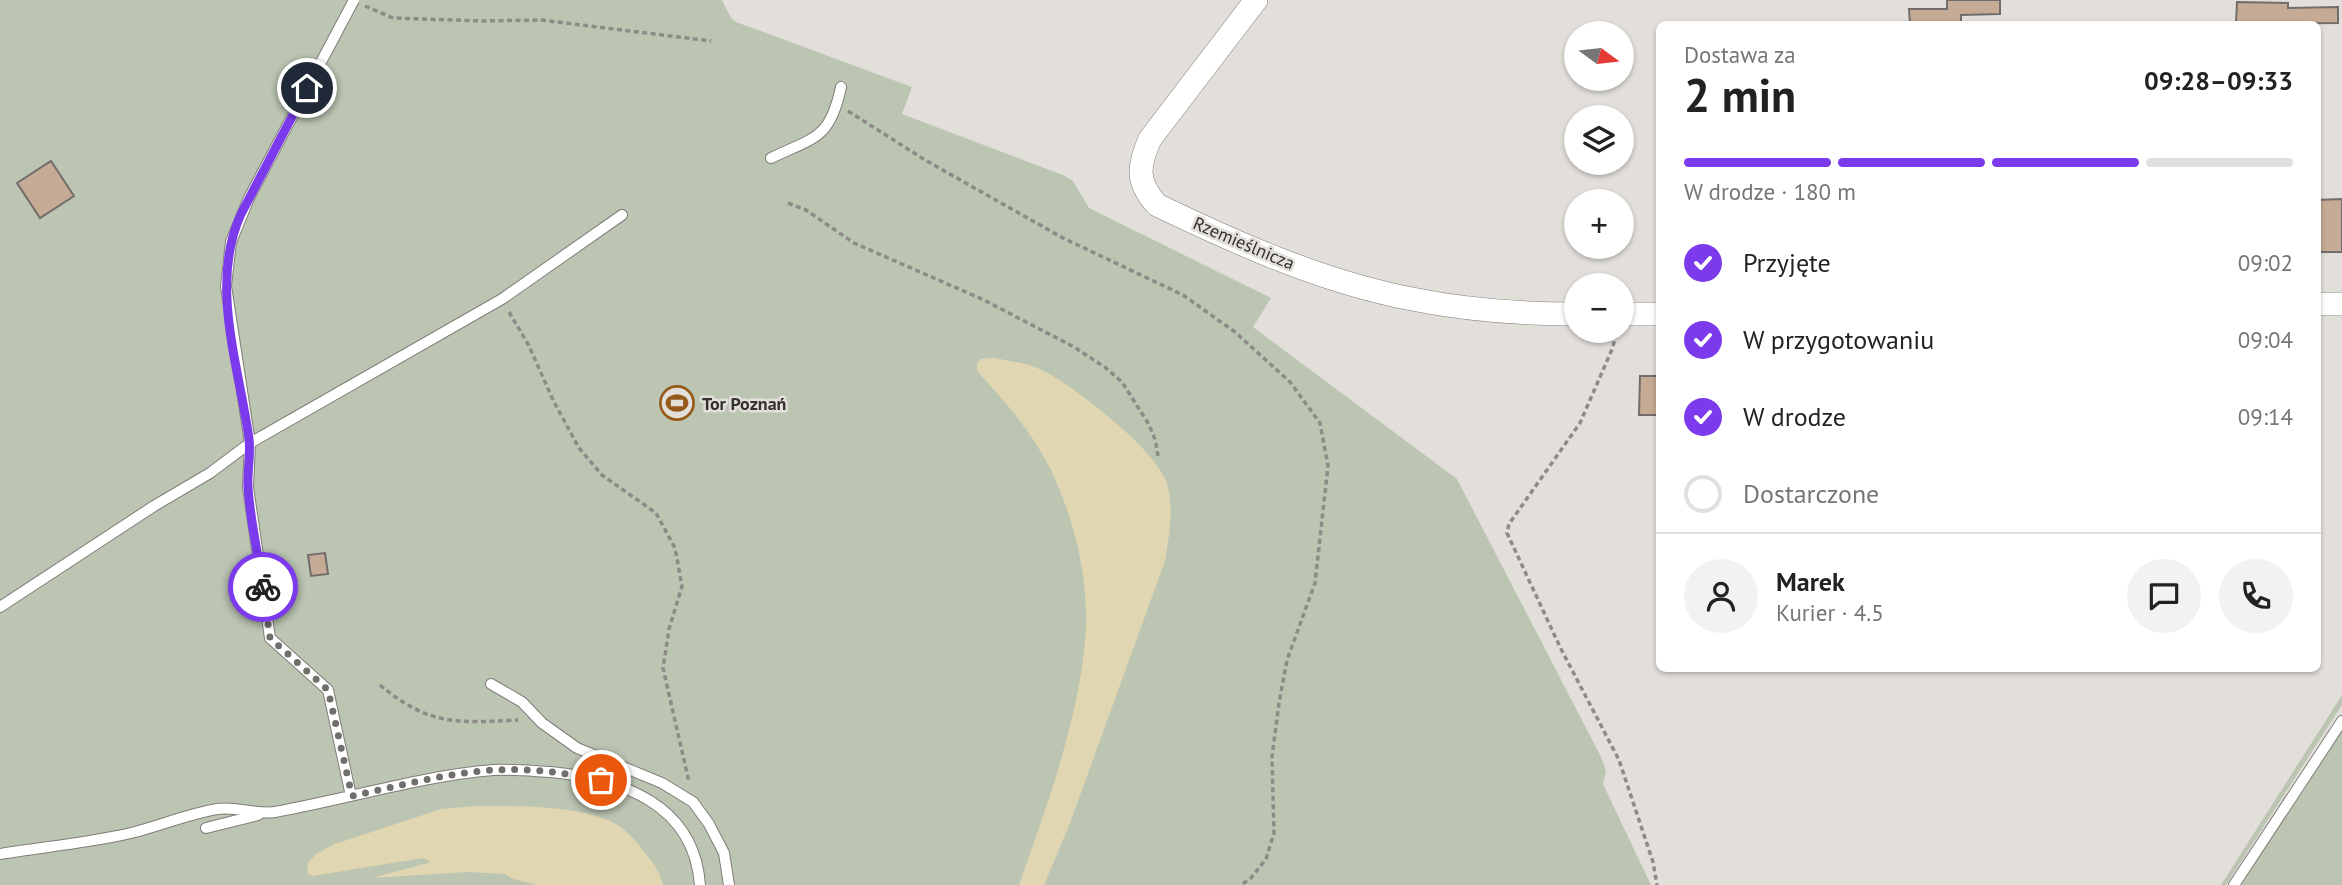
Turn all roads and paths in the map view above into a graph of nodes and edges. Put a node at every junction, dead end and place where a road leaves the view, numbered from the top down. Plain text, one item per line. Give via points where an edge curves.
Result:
1 (1256, 0) edge
2 (357, 2) edge
3 (711, 41) dead end
4 (841, 87) dead end
5 (838, 104) junction
6 (771, 158) dead end
7 (788, 203) dead end
8 (622, 215) dead end
9 (502, 299) junction
10 (2321, 304) edge
11 (2342, 304) edge
12 (1564, 314) edge
13 (1634, 314) edge
14 (1656, 314) edge
15 (1614, 343) edge
16 (250, 443) junction
17 (1158, 456) dead end
18 (0, 607) edge
19 (491, 684) dead end
20 (380, 685) dead end
21 (2342, 721) edge
22 (542, 723) junction
23 (352, 796) junction
24 (693, 802) junction
25 (271, 812) junction
26 (206, 828) dead end
27 (0, 853) edge
28 (700, 885) edge
29 (729, 885) edge
30 (1241, 885) edge
31 (1657, 885) edge
32 (2234, 885) edge

1 - 12 street, Rzemieślnicza via 1150,139 1142,158 1141,179 1157,205 1334,279 1410,299
2 - 3 path via 393,18 541,20
2 - 16 lane, bridge via 249,198 231,242 226,286
4 - 5 lane
5 - 6 lane via 818,136
5 - 30 path via 925,160 1063,237 1183,295 1235,332 1290,382 1320,424 1328,466 1315,583 1287,660 1279,703 1272,757 1274,833 1266,859
7 - 17 path via 853,243 984,300 1106,368 1122,382 1148,423
8 - 9 lane
9 - 16 lane
9 - 24 path via 579,448 602,475 656,513 675,548 682,586 663,667
10 - 11 street
13 - 14 street
15 - 31 path via 1580,423 1507,533 1619,760
16 - 18 lane
16 - 23 lane via 248,487 270,638 328,690
19 - 22 lane via 522,702
20 - 22 path via 413,709 440,720
21 - 32 lane
22 - 24 lane via 577,748 662,783
23 - 25 lane
23 - 28 lane via 495,770 601,780 641,794 668,814 693,851
24 - 29 lane via 724,853
25 - 26 lane
25 - 27 lane via 219,808 129,833

